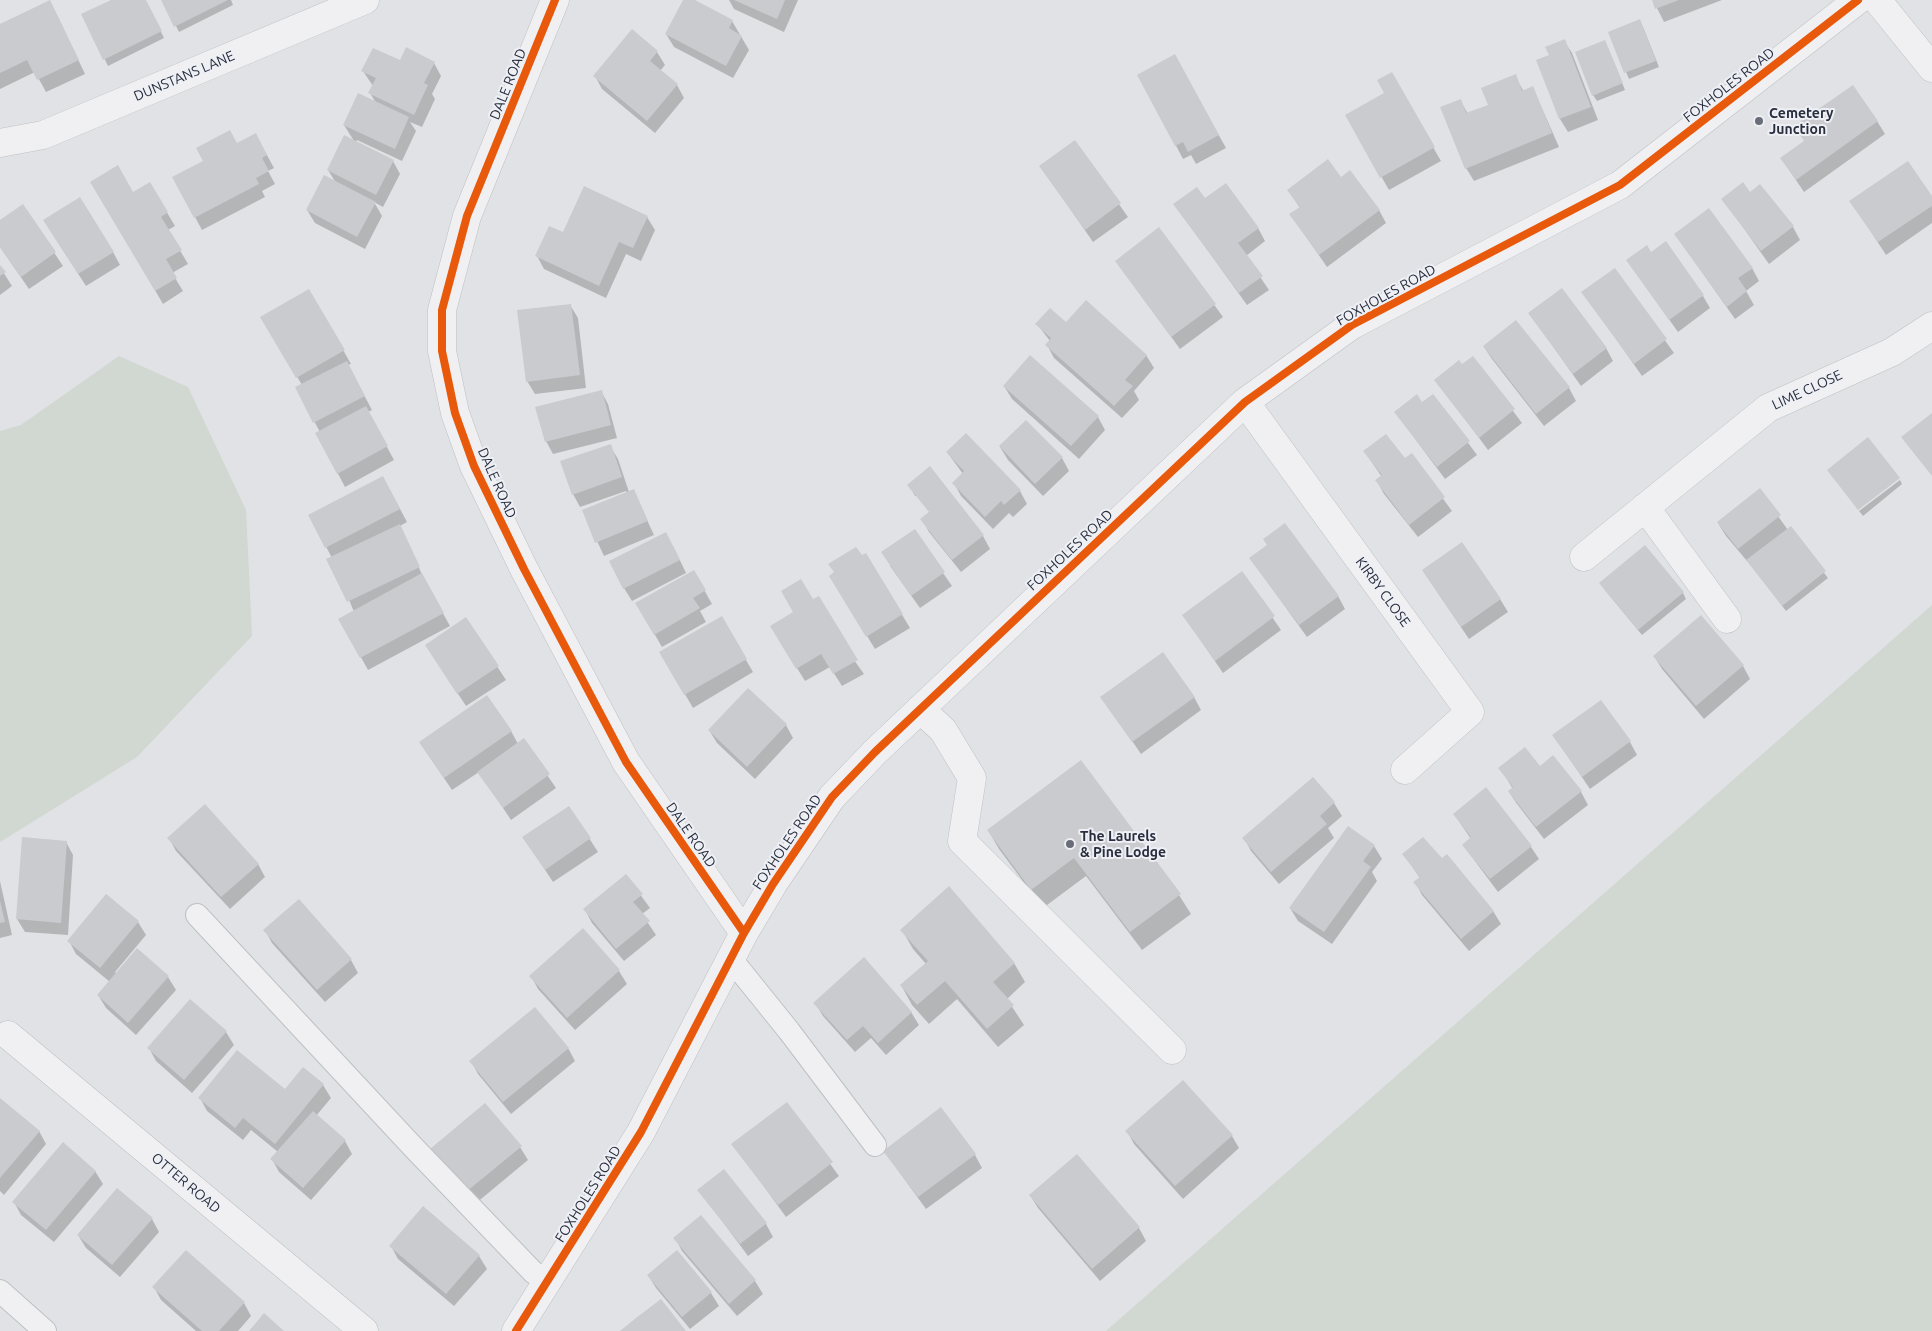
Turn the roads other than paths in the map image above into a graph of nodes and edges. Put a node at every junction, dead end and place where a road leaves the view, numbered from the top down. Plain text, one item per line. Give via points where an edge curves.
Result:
1 (365, 0) edge
2 (555, 0) edge
3 (1858, 0) edge
4 (1878, 0) edge
5 (1932, 68) edge
6 (0, 143) edge
7 (1932, 326) edge
8 (1245, 402) junction
9 (1645, 507) junction
10 (1584, 556) dead end
11 (1727, 619) dead end
12 (920, 709) junction
13 (1405, 770) dead end
14 (197, 914) dead end
15 (744, 933) junction
16 (731, 959) junction
17 (8, 1035) dead end
18 (1172, 1050) dead end
19 (875, 1145) dead end
20 (548, 1282) junction
21 (0, 1291) edge
22 (45, 1331) edge
23 (364, 1331) edge
24 (516, 1331) edge

1 - 6 street, DUNSTANS LANE via 42,135
2 - 15 street, DALE ROAD via 467,216 442,310 442,351 455,413 474,466 524,569 626,762
3 - 8 street, FOXHOLES ROAD via 1620,186 1352,325
4 - 5 street
7 - 9 street, LIME CLOSE via 1892,352 1768,408
8 - 12 street, FOXHOLES ROAD
8 - 13 street, KIRBY CLOSE via 1470,712
9 - 10 street, LIME CLOSE
9 - 11 street
12 - 15 street, FOXHOLES ROAD via 832,797
12 - 18 street via 943,730 972,778 962,841
14 - 20 lane via 414,1148 533,1272
15 - 16 street, FOXHOLES ROAD
16 - 19 lane
16 - 20 street, FOXHOLES ROAD via 641,1132
17 - 23 street, OTTER ROAD
20 - 24 street, FOXHOLES ROAD
21 - 22 lane

